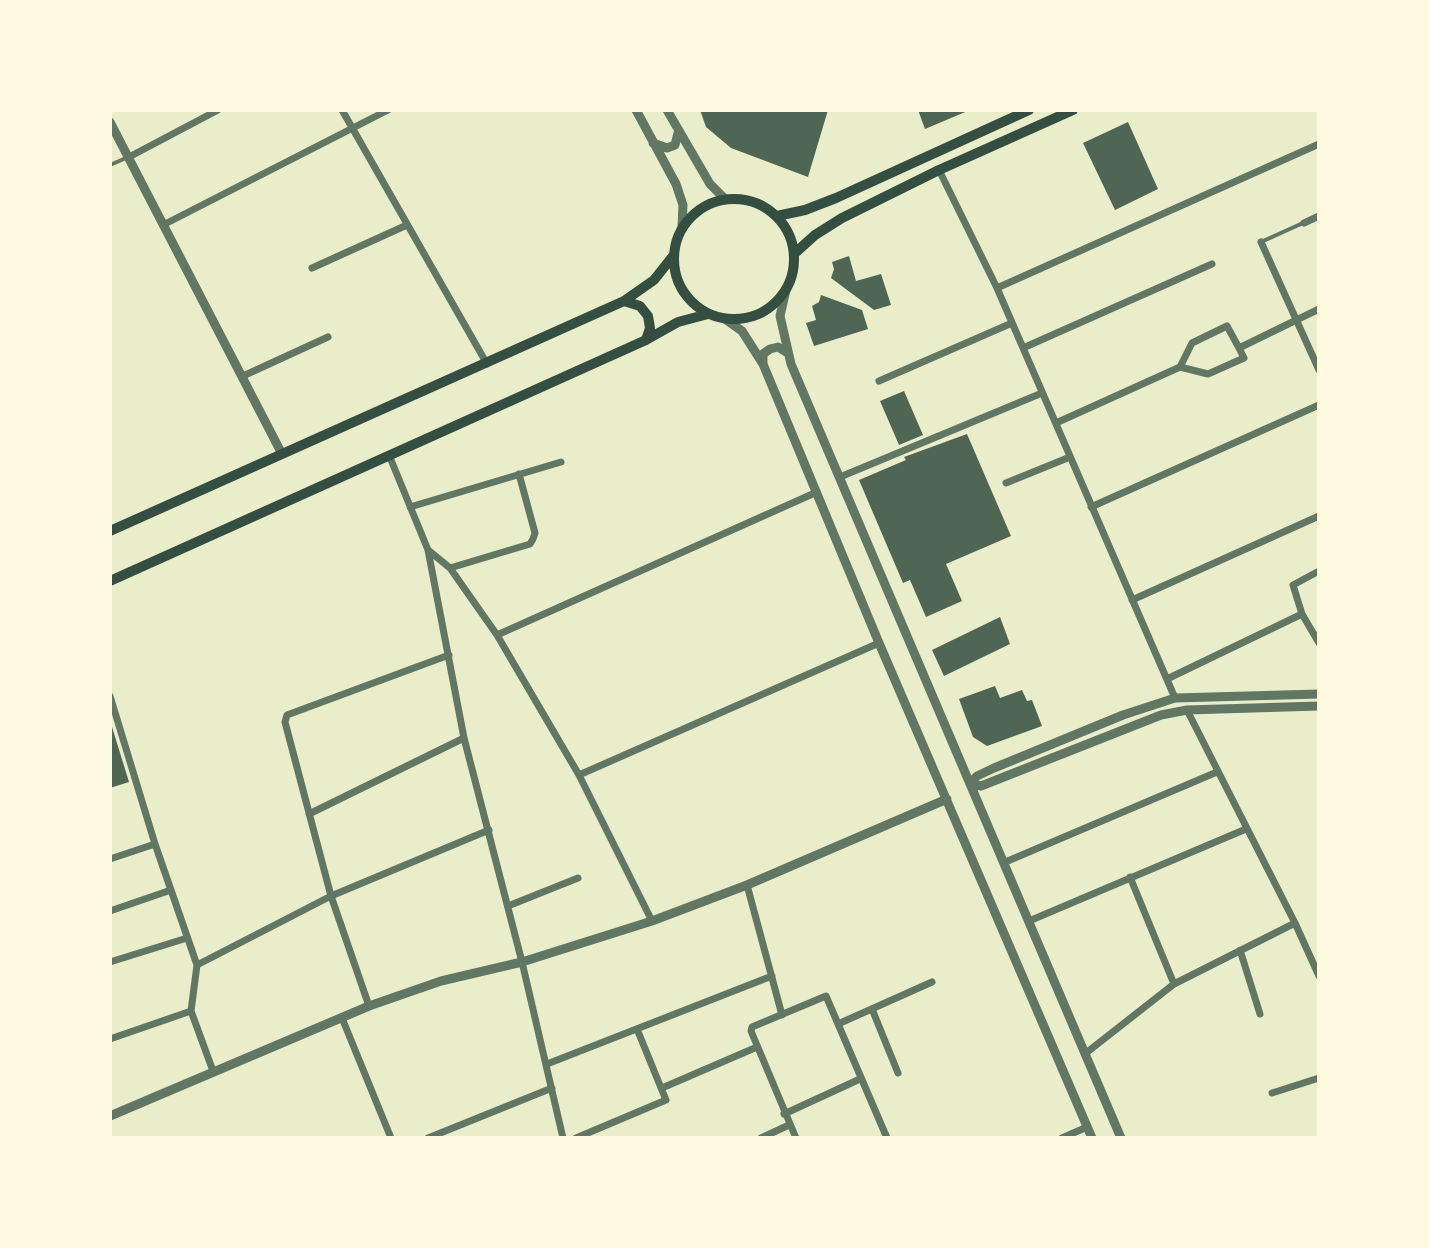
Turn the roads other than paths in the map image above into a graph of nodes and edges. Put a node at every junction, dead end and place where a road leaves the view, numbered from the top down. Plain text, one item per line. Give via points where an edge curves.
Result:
1 (218, 110) edge
2 (342, 110) edge
3 (388, 110) edge
4 (636, 110) edge
5 (667, 110) edge
6 (1029, 110) edge
7 (1073, 110) edge
8 (110, 122) edge
9 (352, 129) junction
10 (678, 132) junction
11 (653, 143) junction
12 (1319, 144) edge
13 (129, 157) junction
14 (110, 165) edge
15 (939, 170) junction
16 (836, 198) junction
17 (725, 199) junction
18 (777, 216) junction
19 (1319, 216) edge
20 (842, 218) junction
21 (1304, 223) joint
22 (163, 225) junction
23 (407, 225) junction
24 (682, 227) junction
25 (1261, 242) joint
26 (795, 253) junction
27 (673, 256) junction
28 (1212, 264) dead end
29 (312, 268) dead end
30 (997, 288) junction
31 (786, 290) junction
32 (624, 301) junction
33 (1319, 309) edge
34 (708, 314) junction
35 (725, 319) junction
36 (1296, 319) junction
37 (1012, 323) junction
38 (328, 337) dead end
39 (646, 340) junction
40 (1023, 348) junction
41 (1239, 348) junction
42 (786, 352) junction
43 (487, 364) junction
44 (763, 364) junction
45 (1180, 367) junction
46 (1319, 370) edge
47 (243, 376) junction
48 (879, 381) dead end
49 (1042, 393) junction
50 (1319, 405) edge
51 (1056, 423) junction
52 (282, 454) junction
53 (389, 455) junction
54 (1070, 457) junction
55 (561, 462) dead end
56 (519, 474) junction
57 (840, 477) junction
58 (1006, 483) dead end
59 (817, 492) junction
60 (410, 507) junction
61 (1091, 507) junction
62 (1319, 516) edge
63 (110, 531) edge
64 (428, 550) junction
65 (450, 568) junction
66 (1319, 571) edge
67 (110, 581) edge
68 (1132, 600) junction
69 (1302, 614) junction
70 (497, 635) junction
71 (879, 643) junction
72 (1319, 643) edge
73 (449, 655) junction
74 (1167, 679) junction
75 (1319, 694) edge
76 (110, 696) edge
77 (1175, 698) junction
78 (1319, 706) edge
79 (1187, 710) junction
80 (464, 738) junction
81 (994, 768) junction
82 (1217, 772) junction
83 (579, 775) junction
84 (998, 779) junction
85 (970, 784) junction
86 (947, 799) junction
87 (309, 814) junction
88 (1246, 829) junction
89 (489, 830) junction
90 (155, 844) junction
91 (110, 859) edge
92 (1003, 863) junction
93 (1130, 877) junction
94 (578, 878) dead end
95 (747, 885) junction
96 (171, 890) junction
97 (331, 896) junction
98 (508, 906) junction
99 (110, 911) edge
100 (652, 921) junction
101 (1029, 921) junction
102 (1295, 923) junction
103 (187, 938) junction
104 (1240, 950) junction
105 (110, 962) edge
106 (522, 962) junction
107 (197, 965) junction
108 (772, 976) junction
109 (1319, 976) edge
110 (932, 982) dead end
111 (1174, 984) junction
112 (369, 1006) junction
113 (872, 1009) junction
114 (191, 1011) junction
115 (1260, 1014) dead end
116 (782, 1015) junction
117 (342, 1018) junction
118 (838, 1024) junction
119 (637, 1029) junction
120 (110, 1039) edge
121 (757, 1047) junction
122 (1086, 1053) junction
123 (547, 1064) junction
124 (213, 1071) junction
125 (898, 1073) dead end
126 (1319, 1078) edge
127 (860, 1079) junction
128 (552, 1088) junction
129 (662, 1088) junction
130 (1272, 1093) dead end
131 (784, 1114) junction
132 (110, 1116) edge
133 (789, 1125) junction
134 (1087, 1127) junction
135 (391, 1138) edge
136 (428, 1138) edge
137 (563, 1138) edge
138 (576, 1138) edge
139 (761, 1138) edge
140 (796, 1138) edge
141 (887, 1138) edge
142 (1062, 1138) edge
143 (1092, 1138) edge
144 (1121, 1138) edge

1 - 13 street
2 - 9 street
3 - 9 street
4 - 11 street
5 - 10 street
6 - 16 main road
7 - 15 main road
8 - 13 street
9 - 22 street
9 - 23 street
10 - 11 street via 678,140 667,148
10 - 17 street
11 - 24 street via 676,184 683,205
12 - 30 street
13 - 14 lane
13 - 22 street
15 - 20 main road
15 - 30 street
16 - 18 main road
16 - 20 main road via 831,208
17 - 18 main road via 760,204
17 - 24 main road via 708,204
18 - 26 main road
19 - 21 street
20 - 26 main road
21 - 25 lane
22 - 47 street
23 - 29 street
23 - 43 street
24 - 27 main road
25 - 36 street
26 - 31 main road
27 - 32 main road via 654,280
27 - 34 main road via 680,287
28 - 40 street
30 - 37 street
31 - 35 main road via 760,314
31 - 42 street via 780,316
32 - 39 main road via 640,306 648,316
32 - 43 main road
33 - 36 street
34 - 35 main road
34 - 39 main road via 678,322
35 - 44 street via 742,331
36 - 41 street
36 - 46 street
37 - 40 street
37 - 48 street
38 - 47 street
39 - 53 main road
40 - 49 street
41 - 45 street via 1244,358 1208,374
41 - 45 street via 1227,326 1192,343
42 - 44 street via 770,349 763,354
42 - 57 street
43 - 52 main road
44 - 59 street
45 - 51 street
47 - 52 street
49 - 51 street
49 - 57 street
50 - 61 street
51 - 54 street
52 - 63 main road
53 - 60 street
53 - 67 main road
54 - 58 street
54 - 61 street
55 - 56 street
56 - 60 street
56 - 65 street via 535,533 530,544
57 - 85 street
59 - 70 street
59 - 71 street
60 - 64 street
61 - 68 street
62 - 68 street
64 - 65 street
64 - 73 street
65 - 70 street
66 - 69 street via 1293,585
68 - 74 street
69 - 72 street
69 - 74 street
70 - 83 street
71 - 83 street
71 - 86 street
73 - 80 street
73 - 87 street via 287,715
74 - 77 street
75 - 77 street
76 - 90 street
77 - 81 street
78 - 79 street
79 - 82 street
79 - 84 street via 1130,725
80 - 87 street
80 - 89 street
81 - 84 street
81 - 85 street
82 - 88 street
82 - 92 street
83 - 100 street
84 - 85 street
85 - 92 street
86 - 95 street
86 - 134 street
87 - 97 street
88 - 93 street
88 - 102 street
89 - 97 street
89 - 98 street
90 - 91 street
90 - 96 street
92 - 101 street
93 - 101 street
93 - 111 street
94 - 98 street
95 - 100 street
95 - 108 street
96 - 99 street
96 - 103 street
97 - 107 street
97 - 112 street
98 - 106 street
100 - 106 street
101 - 122 street
102 - 104 street
102 - 109 street
103 - 105 street
103 - 107 street
104 - 111 street
104 - 115 street
106 - 112 street via 441,981
106 - 123 street
107 - 114 street
108 - 116 street
108 - 119 street
110 - 113 street
111 - 122 street
112 - 117 street
113 - 118 street
113 - 125 street
114 - 120 street
114 - 124 street
116 - 118 street via 826,996
116 - 121 street via 752,1027
117 - 124 street
117 - 135 street
118 - 127 street
119 - 123 street
119 - 129 street
121 - 129 street
121 - 131 street
122 - 144 street
123 - 128 street
124 - 132 street
126 - 130 street
127 - 131 street
127 - 141 street
128 - 136 street
128 - 137 street
129 - 138 street via 665,1101
131 - 133 street
133 - 139 street
133 - 140 street
134 - 142 street
134 - 143 street

